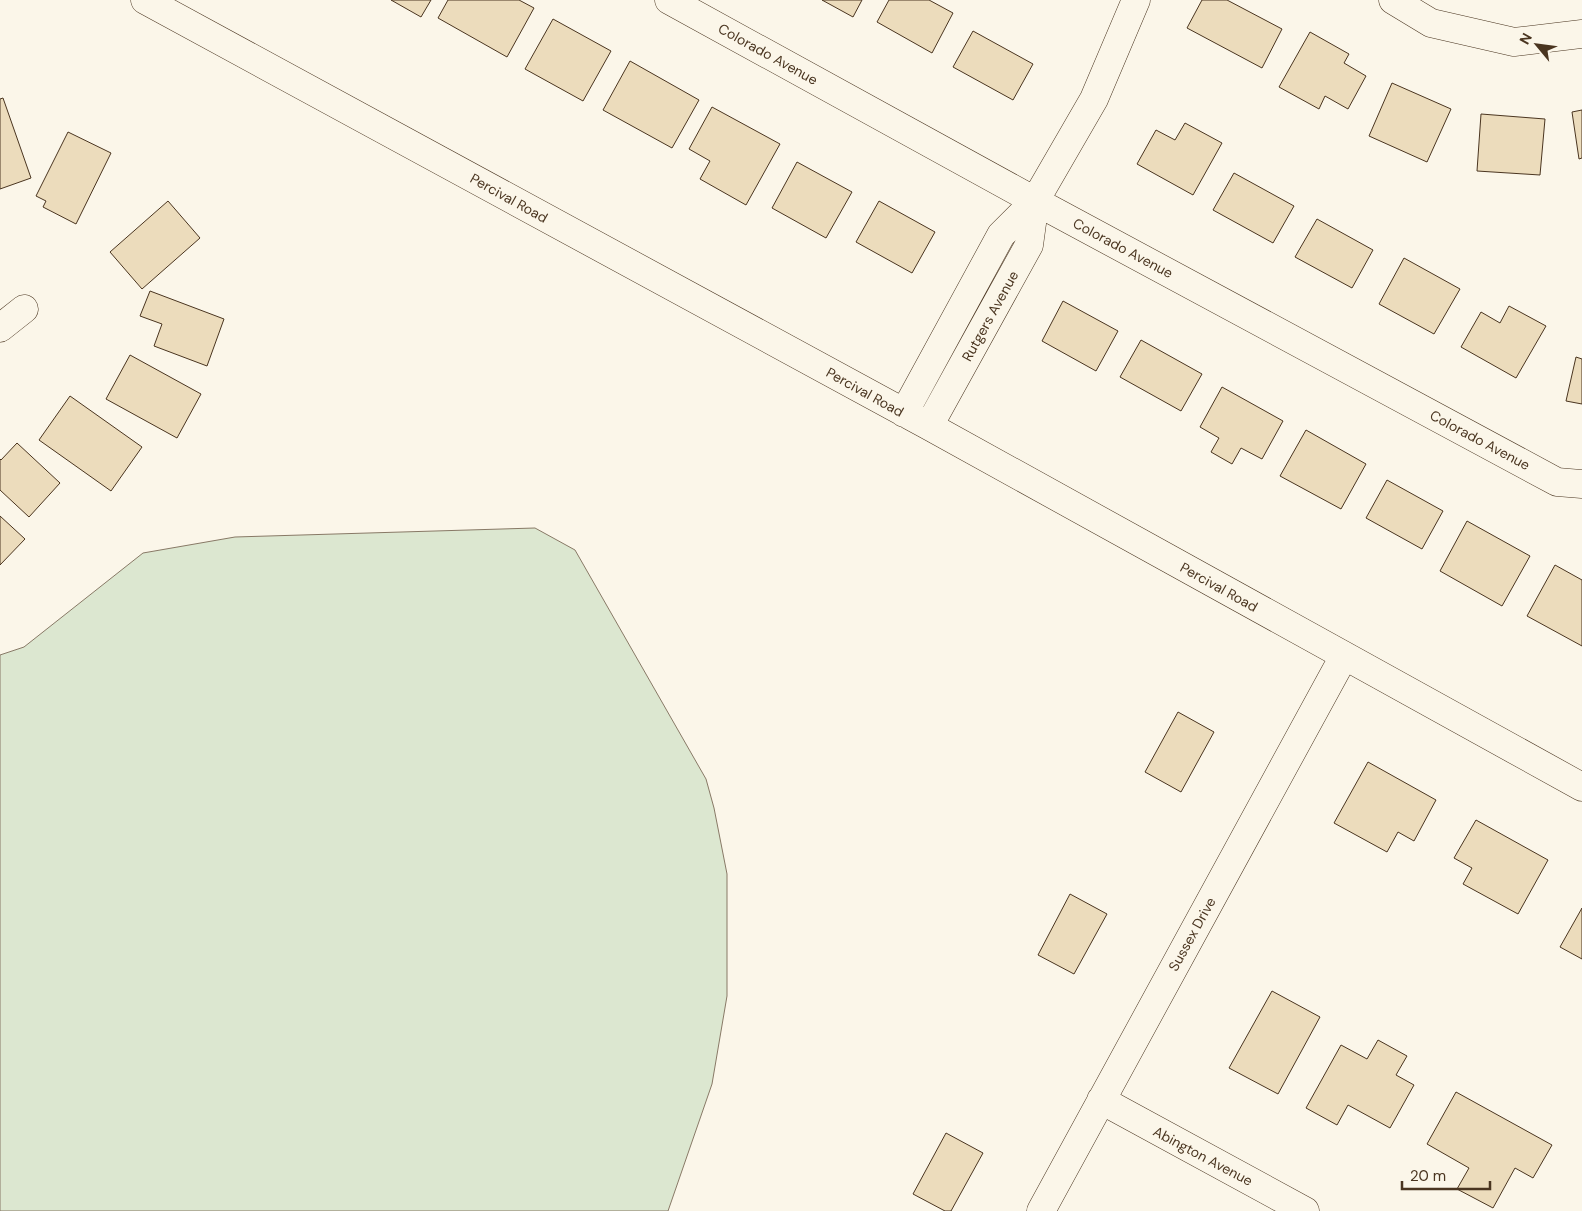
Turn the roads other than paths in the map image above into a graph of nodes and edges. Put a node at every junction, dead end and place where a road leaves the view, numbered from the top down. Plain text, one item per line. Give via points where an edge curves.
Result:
1 (145, 0) edge
2 (669, 0) edge
3 (1136, 0) edge
4 (1393, 0) edge
5 (1582, 34) edge
6 (1035, 201) junction
7 (24, 309) dead end
8 (0, 328) edge
9 (904, 413) junction
10 (929, 426) junction
11 (1582, 484) edge
12 (1344, 656) junction
13 (1582, 787) edge
14 (1101, 1100) junction
15 (1041, 1211) edge
16 (1305, 1211) edge

1 - 9 street, Percival Road
2 - 6 street, Colorado Avenue
3 - 6 street, Rutgers Avenue via 1094,99
4 - 5 street via 1430,23 1514,42
6 - 9 street, Rutgers Avenue via 1001,235
6 - 10 street, Rutgers Avenue via 1029,245
6 - 11 street, Colorado Avenue via 1557,482
7 - 8 street
9 - 10 street, Percival Road
10 - 12 street, Percival Road
12 - 13 street, Percival Road
12 - 14 street, Sussex Drive
14 - 15 street, Sussex Drive
14 - 16 street, Abington Avenue

